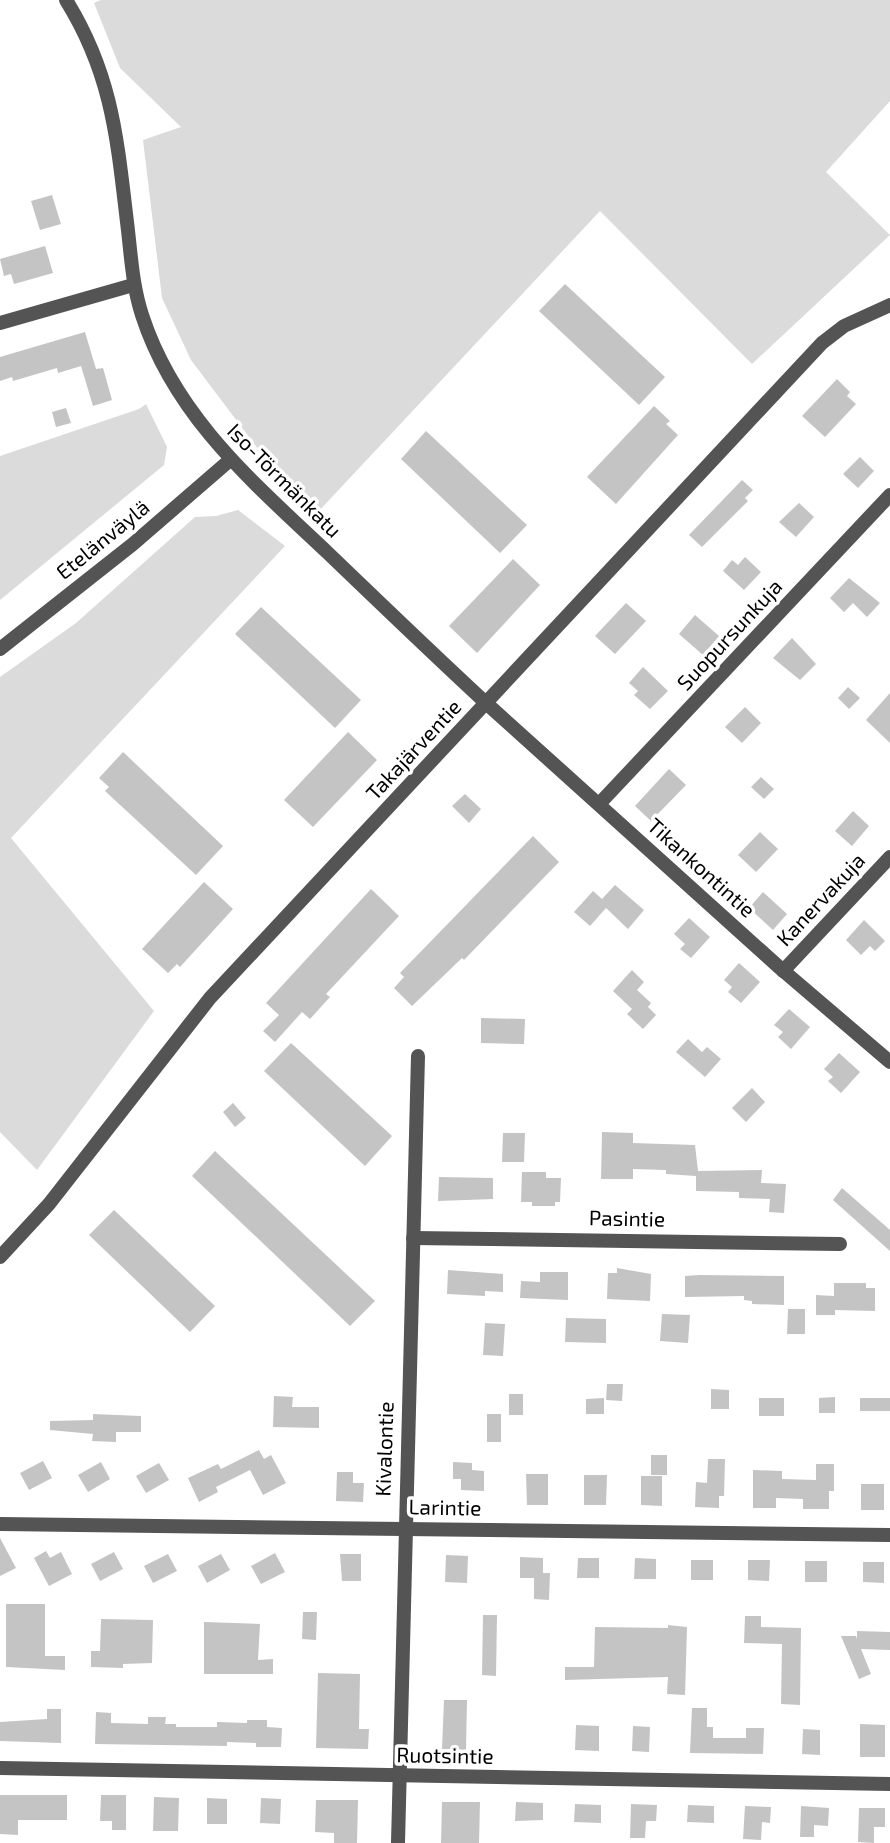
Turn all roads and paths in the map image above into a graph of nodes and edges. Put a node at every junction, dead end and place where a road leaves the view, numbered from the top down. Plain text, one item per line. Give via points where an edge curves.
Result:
1 (66, 0) edge
2 (133, 285) junction
3 (890, 305) edge
4 (0, 323) edge
5 (230, 460) junction
6 (890, 495) edge
7 (0, 649) edge
8 (486, 703) junction
9 (600, 803) junction
10 (890, 858) edge
11 (783, 971) junction
12 (418, 1056) dead end
13 (890, 1062) edge
14 (413, 1238) junction
15 (840, 1244) dead end
16 (0, 1258) edge
17 (0, 1524) edge
18 (404, 1528) junction
19 (890, 1535) edge
20 (0, 1768) edge
21 (399, 1776) junction
22 (890, 1784) edge
23 (398, 1843) edge

1 - 2 street, Iso-Törmänkatu via 108,89
2 - 4 street
2 - 5 street, Iso-Törmänkatu via 157,356 176,390
3 - 8 street, Takajärventie via 844,326 822,342
5 - 7 street, Etelänväylä
5 - 8 street, Iso-Törmänkatu
6 - 9 street, Suopursunkuja
8 - 9 street, Tikankontintie
8 - 16 street, Takajärventie via 211,998 49,1204
9 - 11 street, Tikankontintie
10 - 11 street, Kanervakuja
11 - 13 street, Tikankontintie
12 - 14 street, Kivalontie
14 - 15 street, Pasintie
14 - 18 street, Kivalontie
17 - 18 street, Larintie
18 - 19 street, Larintie
18 - 21 street, Kivalontie
20 - 21 street, Ruotsintie
21 - 22 street, Ruotsintie
21 - 23 street, Kivalontie

